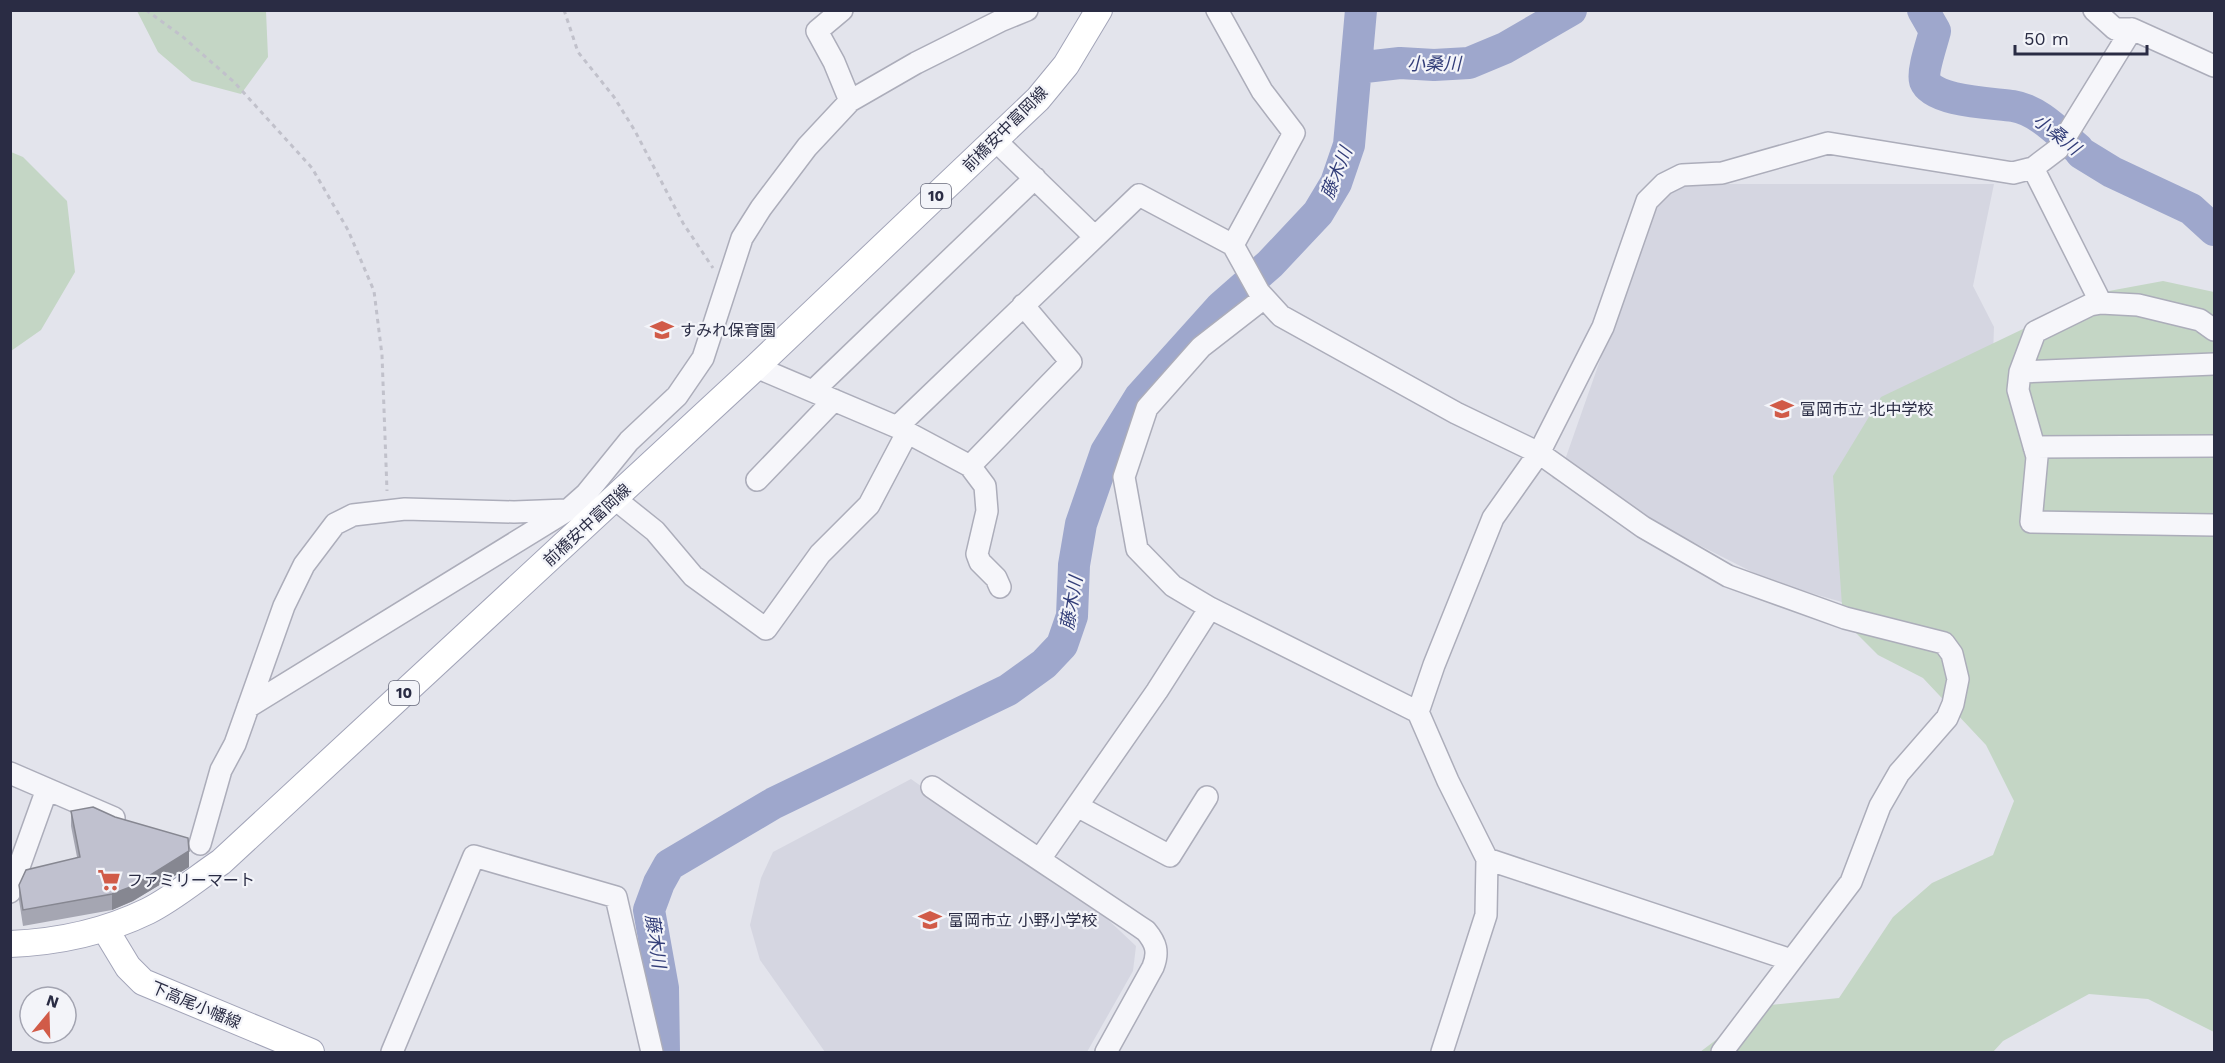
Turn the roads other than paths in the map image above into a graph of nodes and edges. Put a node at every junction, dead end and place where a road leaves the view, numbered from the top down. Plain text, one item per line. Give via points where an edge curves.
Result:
1 (842, 10) edge
2 (1027, 10) edge
3 (1099, 10) edge
4 (1217, 10) edge
5 (2094, 10) edge
6 (2132, 29) junction
7 (2214, 66) edge
8 (850, 101) junction
9 (995, 140) junction
10 (2033, 168) junction
11 (1035, 178) junction
12 (1095, 237) junction
13 (1233, 245) junction
14 (1262, 295) junction
15 (2101, 303) junction
16 (1023, 305) junction
17 (2214, 330) edge
18 (2214, 364) edge
19 (756, 367) junction
20 (2020, 372) junction
21 (813, 392) junction
22 (834, 400) junction
23 (902, 430) junction
24 (2214, 446) edge
25 (2034, 447) junction
26 (1539, 453) junction
27 (970, 466) junction
28 (757, 480) dead end
29 (615, 498) junction
30 (576, 519) junction
31 (2214, 525) edge
32 (1000, 586) dead end
33 (1210, 608) junction
34 (248, 707) junction
35 (1418, 712) junction
36 (10, 773) edge
37 (932, 787) dead end
38 (47, 789) junction
39 (1207, 797) dead end
40 (1077, 806) junction
41 (129, 823) edge
42 (1040, 859) junction
43 (1487, 859) junction
44 (202, 875) junction
45 (10, 892) edge
46 (105, 928) junction
47 (10, 944) edge
48 (1791, 960) junction
49 (311, 1053) edge
50 (392, 1053) edge
51 (652, 1053) edge
52 (1106, 1053) edge
53 (1442, 1053) edge
54 (1722, 1053) edge

1 - 8 street via 817,31
2 - 8 street via 916,63
3 - 9 main road, 前橋安中富岡線 / 10 via 1066,64 1038,99
4 - 13 street via 1262,91 1294,134
5 - 6 street via 2115,29
6 - 7 street
6 - 10 street via 2058,149
8 - 30 street via 807,147 742,238 703,358 677,396 629,441 586,494
9 - 11 street
9 - 19 main road, 前橋安中富岡線 / 10
10 - 15 street
10 - 26 street via 2013,173 1828,143 1722,173 1673,178 1647,201 1603,327
11 - 12 street
11 - 21 street
12 - 13 street via 1138,195
12 - 16 street
13 - 14 street
14 - 26 street via 1281,316 1456,413
14 - 33 street via 1201,347 1147,408 1124,477 1137,549 1173,586
15 - 17 street via 2138,305 2200,320
15 - 20 street via 2035,332
16 - 23 street
16 - 27 street via 1071,362
18 - 20 street
19 - 21 street
19 - 29 main road, 前橋安中富岡線 / 10
20 - 25 street via 2018,390
21 - 22 street
22 - 23 street
22 - 28 street
23 - 27 street
23 - 29 street via 869,505 820,554 766,629 693,576 655,531
24 - 25 street
25 - 31 street via 2037,457 2031,522
26 - 35 street via 1493,518
26 - 48 street via 1643,527 1728,576 1845,618 1936,639 1944,642 1952,654 1958,679 1947,718 1899,773 1880,806 1851,882
27 - 32 street via 985,486 987,510 977,554
29 - 30 main road, 前橋安中富岡線 / 10
30 - 34 street
30 - 34 street via 514,512 405,509 353,515 335,524 304,565 284,606
30 - 44 main road, 前橋安中富岡線 / 10 via 221,862
33 - 35 street
33 - 40 street
34 - 44 street via 190,841
35 - 43 street
36 - 38 street
37 - 42 street
38 - 41 street
38 - 45 street
39 - 40 street via 1170,856
40 - 42 street
42 - 52 street via 1146,932 1155,944 1157,958 1153,967
43 - 48 street
43 - 53 street via 1486,915
44 - 46 main road, 前橋安中富岡線 / 10 via 150,910
46 - 47 main road, 前橋安中富岡線 / 10 via 36,943
46 - 49 main road, 下高尾小幡線 via 128,967 143,982
48 - 54 street
50 - 51 street via 474,856 616,897

